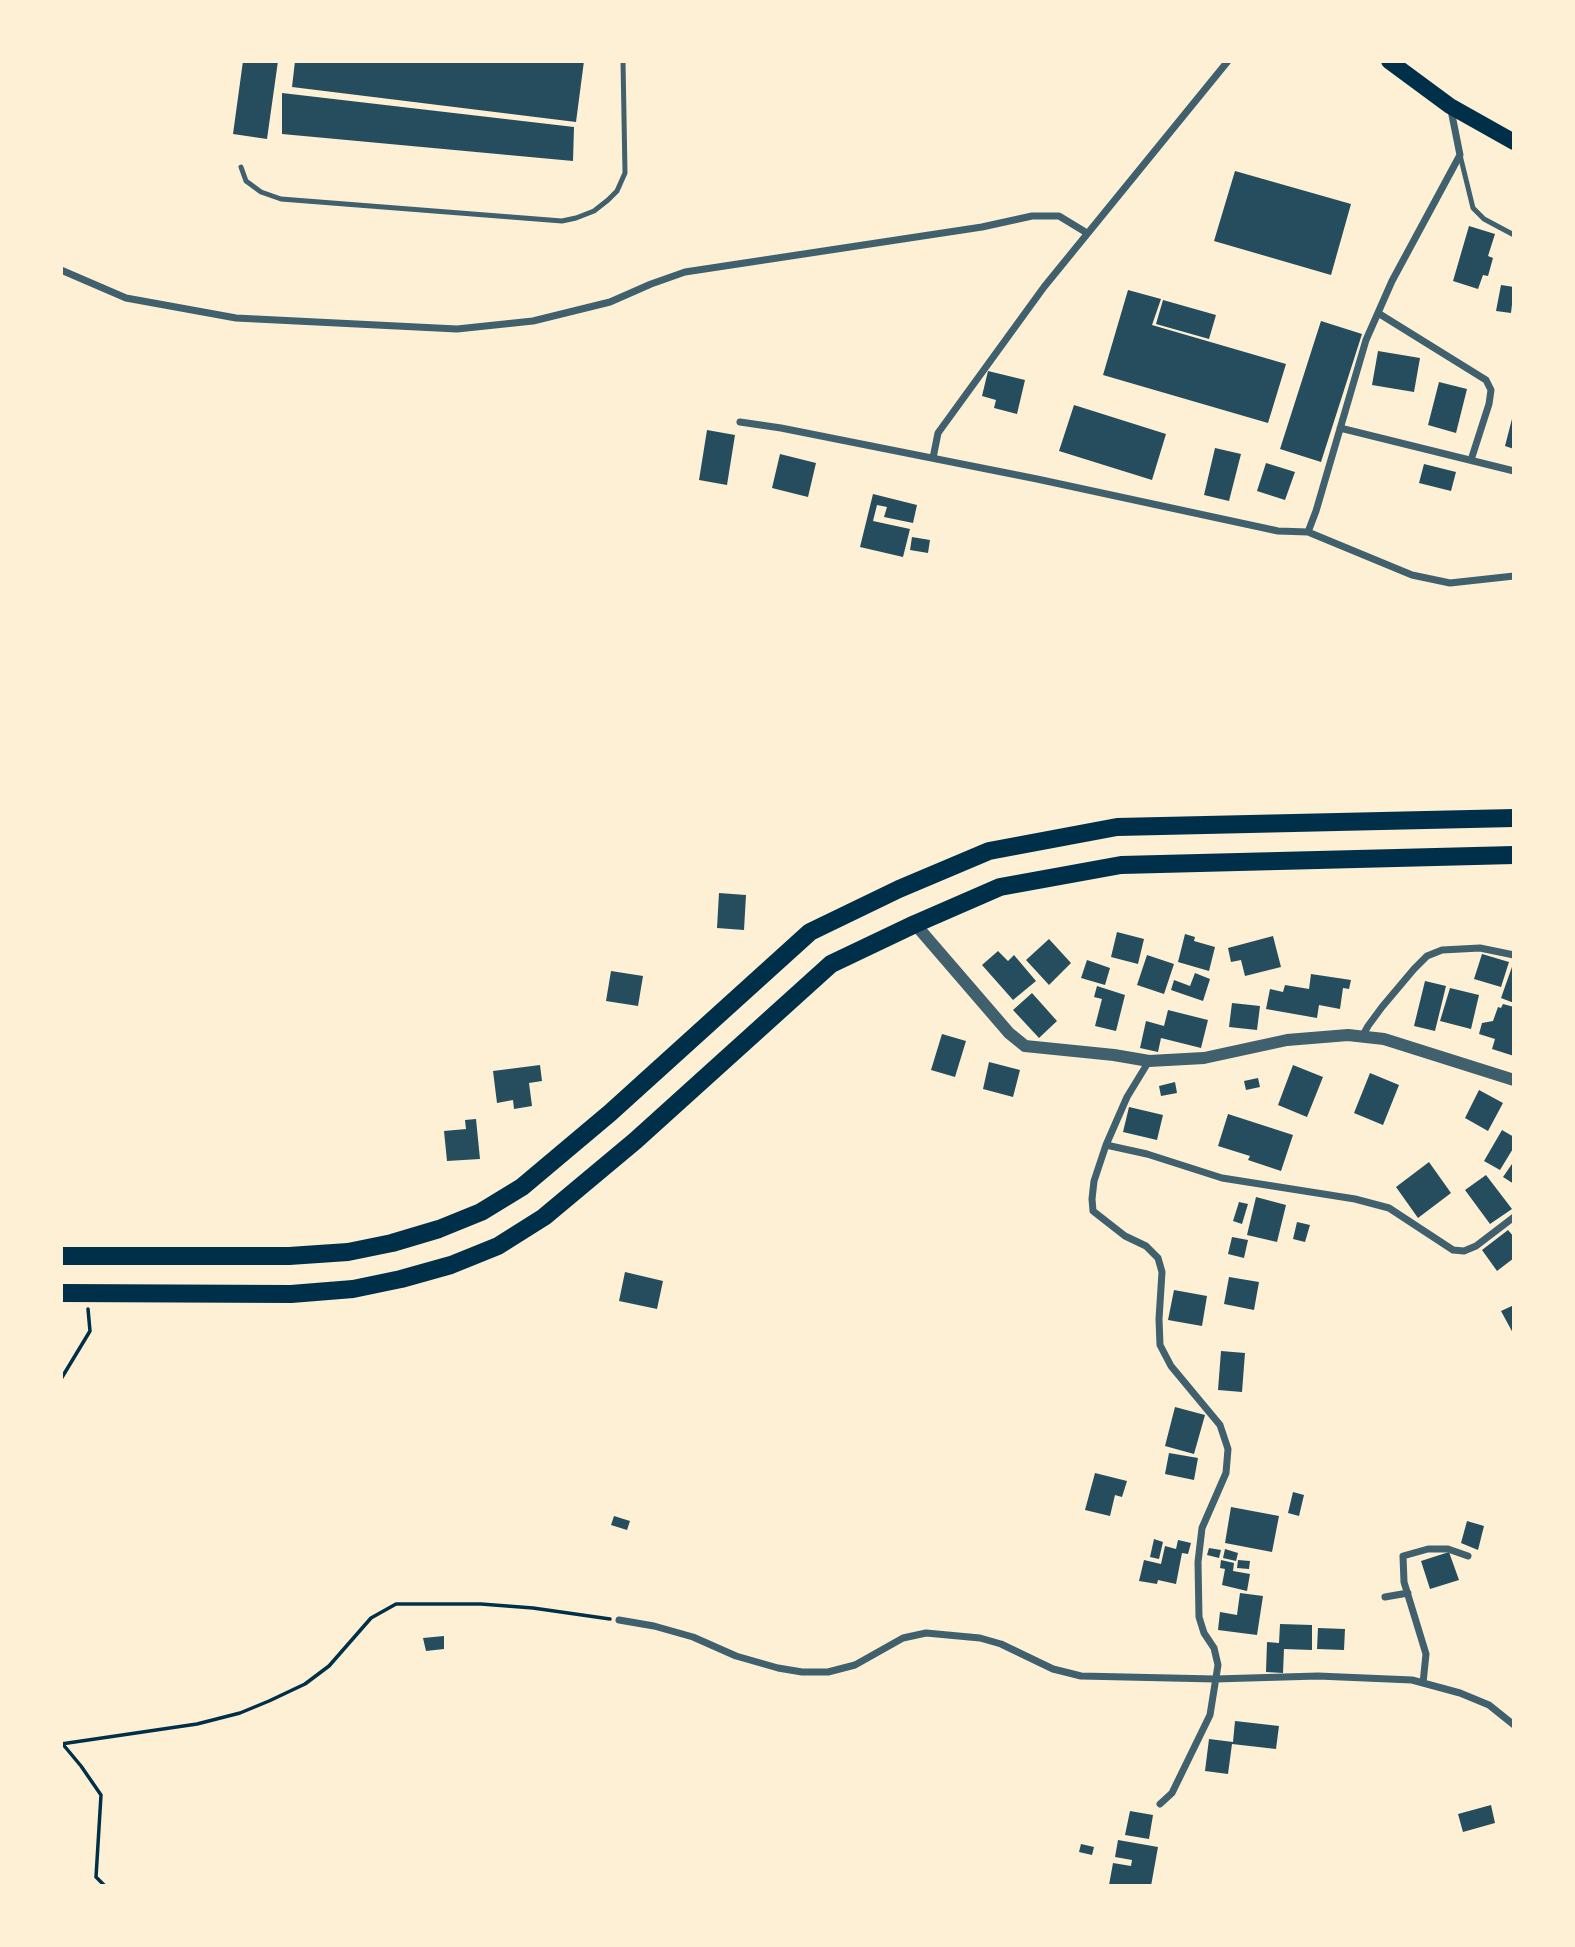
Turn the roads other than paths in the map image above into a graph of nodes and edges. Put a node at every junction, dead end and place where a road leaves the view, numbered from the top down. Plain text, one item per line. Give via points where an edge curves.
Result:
1 (623, 61) edge
2 (1227, 61) edge
3 (1389, 61) edge
4 (1450, 106) junction
5 (1514, 142) edge
6 (1460, 155) junction
7 (241, 167) dead end
8 (1087, 233) junction
9 (1514, 235) edge
10 (61, 270) edge
11 (1378, 313) junction
12 (740, 422) dead end
13 (1340, 428) junction
14 (933, 458) junction
15 (1471, 460) junction
16 (1514, 471) edge
17 (1308, 532) junction
18 (1514, 576) edge
19 (1514, 818) edge
20 (1514, 855) edge
21 (915, 924) junction
22 (1514, 955) edge
23 (1362, 1037) junction
24 (1149, 1061) junction
25 (1514, 1080) edge
26 (1107, 1145) junction
27 (1514, 1217) edge
28 (61, 1256) edge
29 (61, 1293) edge
30 (1468, 1556) dead end
31 (1408, 1593) junction
32 (1385, 1597) dead end
33 (619, 1620) road end
34 (1215, 1679) junction
35 (1423, 1683) junction
36 (1514, 1725) edge
37 (1160, 1804) dead end

1 - 7 lane via 625,173 608,200 576,218 562,221 281,200 246,181
2 - 8 street
3 - 4 main road
4 - 5 main road
4 - 6 street
6 - 9 lane via 1473,208
6 - 11 street
8 - 10 street via 1059,216 1032,216 685,272 610,302 533,320 457,329 236,317 127,298
8 - 14 street via 938,433
11 - 13 street
11 - 15 street via 1486,380 1491,390 1489,404
12 - 14 street
13 - 15 street
13 - 17 street
14 - 17 street via 1278,531
15 - 16 street
17 - 18 street via 1425,578 1450,583
19 - 28 highway via 1117,827 989,851 810,932 610,1113 522,1187 481,1212 439,1229 348,1252
20 - 21 highway via 1121,864 1000,887
21 - 24 street via 1025,1046
21 - 29 highway via 831,964 635,1141 544,1217 498,1246 451,1265 353,1289 290,1294
22 - 23 street via 1480,948 1442,950 1427,956
23 - 24 street via 1287,1040 1204,1058
23 - 25 street via 1384,1039
24 - 26 street via 1127,1097
26 - 27 street via 1222,1178 1389,1208 1453,1250 1476,1246
26 - 34 street via 1094,1181 1093,1211 1158,1258 1162,1272 1160,1345 1171,1366 1220,1425 1228,1449 1226,1473 1202,1528 1198,1562 1199,1617 1214,1648
30 - 31 street via 1428,1549 1403,1556
31 - 32 street
31 - 35 street via 1426,1654
33 - 34 street via 693,1637 736,1656 802,1672 855,1665 903,1638 926,1633 980,1638 1053,1670 1082,1676
34 - 35 street via 1318,1676
34 - 37 street via 1210,1715 1172,1793
35 - 36 street via 1489,1705

